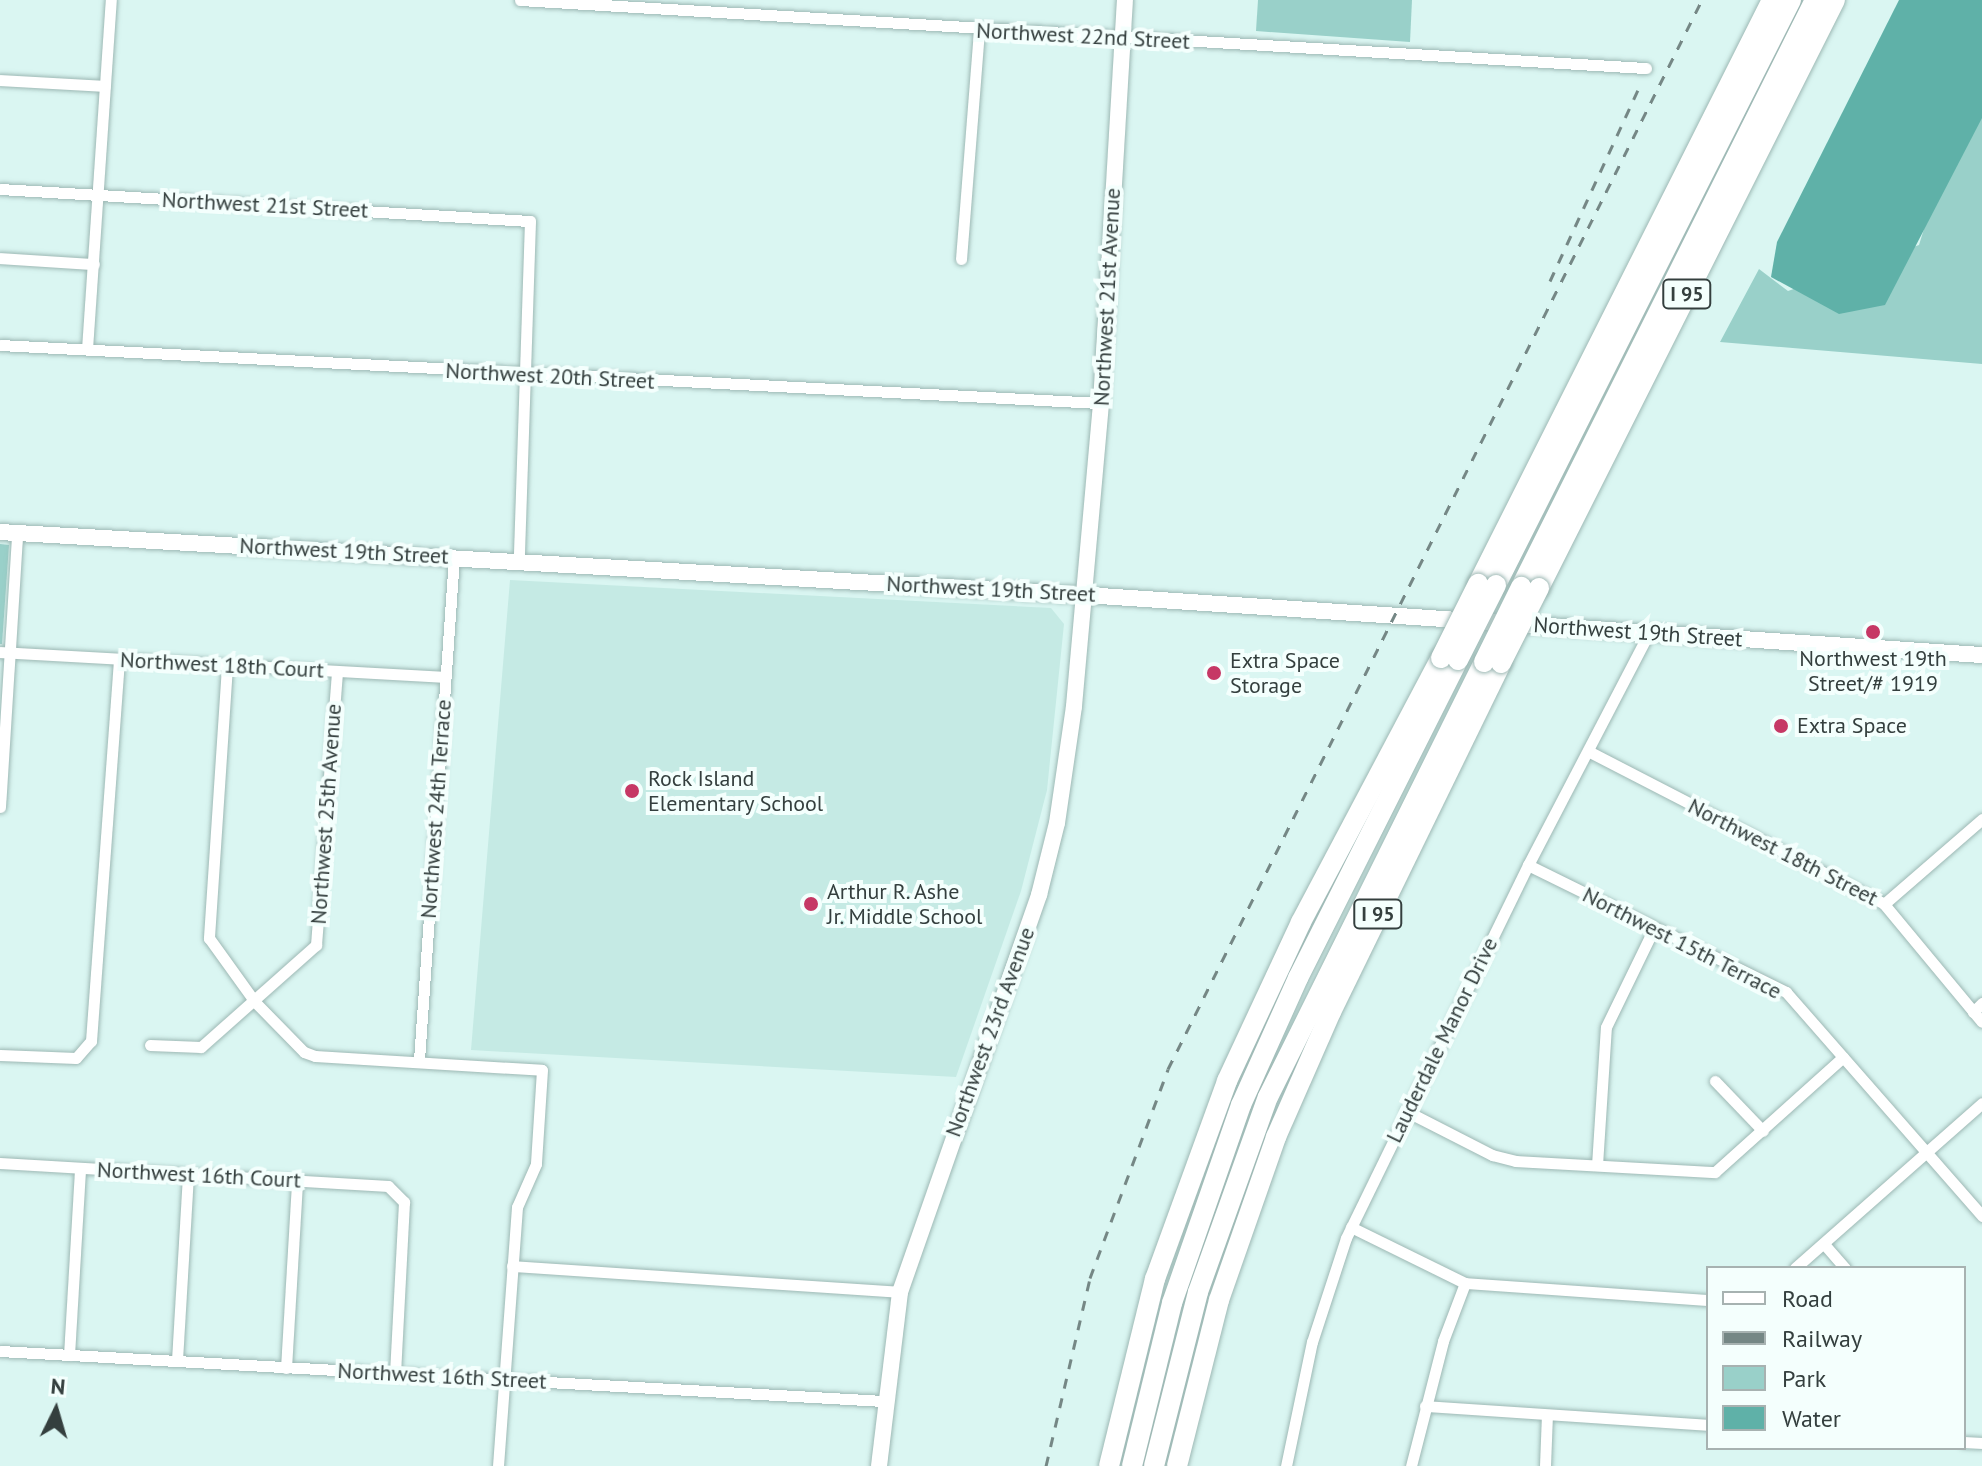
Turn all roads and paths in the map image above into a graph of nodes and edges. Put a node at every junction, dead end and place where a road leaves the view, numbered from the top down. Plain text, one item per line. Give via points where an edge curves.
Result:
1 (111, 0) edge
2 (520, 0) edge
3 (1125, 0) edge
4 (1772, 0) edge
5 (1791, 0) edge
6 (1815, 0) edge
7 (1835, 0) edge
8 (594, 2) edge
9 (979, 31) junction
10 (1122, 40) junction
11 (1646, 68) dead end
12 (0, 80) edge
13 (105, 86) junction
14 (0, 189) edge
15 (99, 195) junction
16 (0, 258) edge
17 (961, 259) dead end
18 (94, 264) junction
19 (0, 345) edge
20 (87, 349) junction
21 (526, 376) junction
22 (1101, 403) junction
23 (8, 532) edge
24 (454, 557) junction
25 (519, 560) junction
26 (1487, 584) junction
27 (1530, 588) junction
28 (1084, 595) junction
29 (1649, 633) junction
30 (6, 652) edge
31 (1982, 655) edge
32 (119, 659) junction
33 (1449, 659) junction
34 (1493, 662) junction
35 (227, 666) junction
36 (337, 672) junction
37 (445, 677) junction
38 (1588, 751) junction
39 (0, 807) edge
40 (1982, 819) edge
41 (1528, 865) junction
42 (1884, 904) junction
43 (1654, 928) junction
44 (255, 1002) junction
45 (1977, 1008) edge
46 (1982, 1022) edge
47 (150, 1045) dead end
48 (0, 1055) edge
49 (1843, 1057) junction
50 (419, 1060) junction
51 (1715, 1081) dead end
52 (1982, 1103) edge
53 (1406, 1111) junction
54 (1763, 1131) junction
55 (1926, 1154) junction
56 (0, 1163) edge
57 (1597, 1165) junction
58 (80, 1169) junction
59 (188, 1175) junction
60 (297, 1181) junction
61 (1982, 1216) edge
62 (1351, 1227) junction
63 (1824, 1244) junction
64 (512, 1266) junction
65 (1797, 1266) edge
66 (1843, 1266) edge
67 (1155, 1279) junction
68 (1465, 1283) junction
69 (900, 1292) junction
70 (1706, 1300) edge
71 (0, 1351) edge
72 (69, 1355) junction
73 (177, 1360) junction
74 (286, 1368) junction
75 (395, 1373) junction
76 (503, 1379) junction
77 (884, 1401) junction
78 (1425, 1406) junction
79 (1547, 1415) junction
80 (1706, 1425) edge
81 (1138, 1438) junction
82 (498, 1466) edge
83 (879, 1466) edge
84 (1109, 1466) edge
85 (1132, 1466) edge
86 (1154, 1466) edge
87 (1177, 1466) edge
88 (1286, 1466) edge
89 (1411, 1466) edge
90 (1545, 1466) edge

1 - 13 street
2 - 8 street, Northwest 22nd Street
3 - 10 street, Northwest 21st Avenue
4 - 26 highway, I 95
5 - 26 highway
6 - 27 highway
7 - 27 highway, I 95
8 - 9 street, Northwest 22nd Street
9 - 10 street, Northwest 22nd Street
9 - 17 street
10 - 11 street, Northwest 22nd Street
10 - 22 street, Northwest 21st Avenue
12 - 13 street
13 - 15 street
14 - 15 street, Northwest 21st Street
15 - 18 street
15 - 21 street, Northwest 21st Street via 530,221 522,366
16 - 18 street
18 - 20 street
19 - 20 street, Northwest 20th Street
20 - 21 street, Northwest 20th Street
21 - 22 street, Northwest 20th Street
21 - 25 street
22 - 28 street, Northwest 21st Avenue
23 - 24 street, Northwest 19th Street
23 - 30 street
24 - 25 street, Northwest 19th Street
24 - 37 street, Northwest 24th Terrace
25 - 28 street, Northwest 19th Street
26 - 33 highway, I 95, bridge
27 - 34 highway, I 95, bridge
28 - 29 street, Northwest 19th Street
28 - 69 street, Northwest 23rd Avenue via 1057,823 1039,895
29 - 31 street, Northwest 19th Street
29 - 38 street, Lauderdale Manor Drive
30 - 32 street, Northwest 18th Court
30 - 39 street
32 - 35 street, Northwest 18th Court
32 - 48 street via 93,1030 87,1049 76,1058
33 - 67 highway, I 95 via 1256,1015 1200,1148
33 - 81 highway via 1249,1084 1189,1248
34 - 86 highway via 1268,1097 1201,1281
34 - 87 highway, I 95 via 1276,1137 1226,1278
35 - 36 street, Northwest 18th Court
35 - 44 street via 209,938
36 - 37 street, Northwest 18th Court
36 - 44 street, Northwest 25th Avenue via 316,945
37 - 50 street, Northwest 24th Terrace
38 - 41 street, Lauderdale Manor Drive
38 - 42 street, Northwest 18th Street
40 - 42 street
41 - 43 street, Northwest 15th Terrace
41 - 53 street, Lauderdale Manor Drive
42 - 45 street, Northwest 18th Street
43 - 49 street, Northwest 15th Terrace via 1786,992
43 - 57 street via 1606,1027
44 - 47 street, Northwest 25th Avenue via 201,1047
44 - 50 street via 304,1052
45 - 46 street, Northwest 18th Street
49 - 54 street
49 - 55 street, Northwest 15th Terrace
50 - 64 street via 542,1070 536,1164 517,1207
51 - 54 street
52 - 55 street
53 - 57 street via 1492,1155
53 - 62 street, Lauderdale Manor Drive
54 - 57 street via 1715,1172
55 - 61 street, Northwest 15th Terrace
55 - 63 street
56 - 58 street, Northwest 16th Court
58 - 59 street, Northwest 16th Court
58 - 72 street
59 - 60 street, Northwest 16th Court
59 - 73 street
60 - 74 street
60 - 75 street, Northwest 16th Court via 388,1186 404,1202
62 - 68 street
62 - 88 street, Lauderdale Manor Drive via 1312,1342
63 - 65 street
63 - 66 street
64 - 69 street
64 - 76 street
67 - 81 highway
67 - 84 highway, I 95
68 - 70 street
68 - 78 street
69 - 77 street, Northwest 23rd Avenue
71 - 72 street, Northwest 16th Street
72 - 73 street, Northwest 16th Street
73 - 74 street, Northwest 16th Street
74 - 75 street, Northwest 16th Street
75 - 76 street, Northwest 16th Street
76 - 77 street, Northwest 16th Street
76 - 82 street
77 - 83 street, Northwest 23rd Avenue
78 - 79 street
78 - 89 street
79 - 80 street
79 - 90 street
81 - 85 highway

